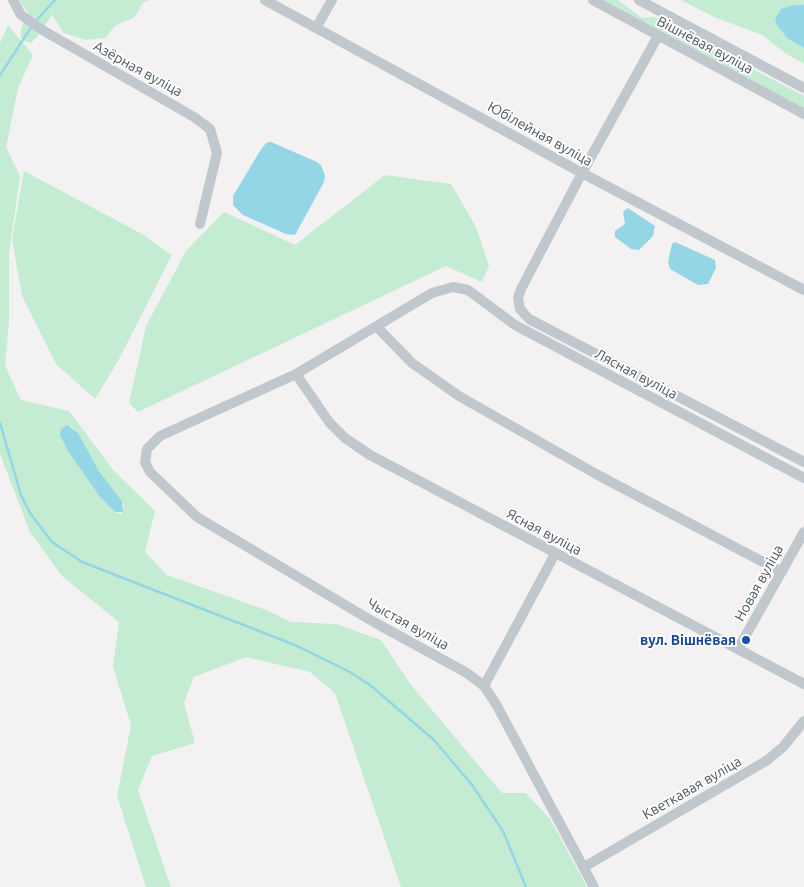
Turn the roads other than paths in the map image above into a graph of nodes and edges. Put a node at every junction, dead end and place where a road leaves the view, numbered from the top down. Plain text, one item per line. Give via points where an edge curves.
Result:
1 (13, 0) edge
2 (265, 0) edge
3 (332, 0) edge
4 (593, 0) edge
5 (639, 0) edge
6 (316, 28) junction
7 (658, 36) junction
8 (804, 88) edge
9 (804, 114) edge
10 (582, 173) junction
11 (200, 224) dead end
12 (804, 290) edge
13 (377, 327) junction
14 (296, 374) junction
15 (804, 462) edge
16 (804, 478) edge
17 (804, 532) edge
18 (555, 554) junction
19 (782, 572) junction
20 (738, 649) junction
21 (804, 684) edge
22 (484, 686) junction
23 (804, 721) edge
24 (584, 868) junction
25 (594, 887) edge

1 - 11 street, Азёрная вуліца via 24,18 210,129 216,145 216,162
2 - 6 street, Юбілейная вуліца
3 - 6 street
4 - 7 street, Вішнёвая вуліца
5 - 8 street
6 - 10 street, Юбілейная вуліца
7 - 9 street, Вішнёвая вуліца
7 - 10 street
10 - 12 street, Юбілейная вуліца
10 - 15 street, Лясная вуліца via 521,289 518,304 522,314
13 - 14 street
13 - 16 street, Лясная вуліца via 438,290 460,288 475,294 514,325
13 - 19 street via 412,363 467,401 596,474
14 - 18 street, Ясная вуліца via 329,422 361,450
14 - 22 street, Чыстая вуліца via 160,436 147,449 146,462 150,472 203,522 372,621 467,672
17 - 19 street, Новая вуліца
18 - 20 street, Ясная вуліца
18 - 22 street
19 - 20 street, Новая вуліца
20 - 21 street, Ясная вуліца
22 - 24 street, Чыстая вуліца
23 - 24 street, Кветкавая вуліца via 766,761
24 - 25 street, Чыстая вуліца

